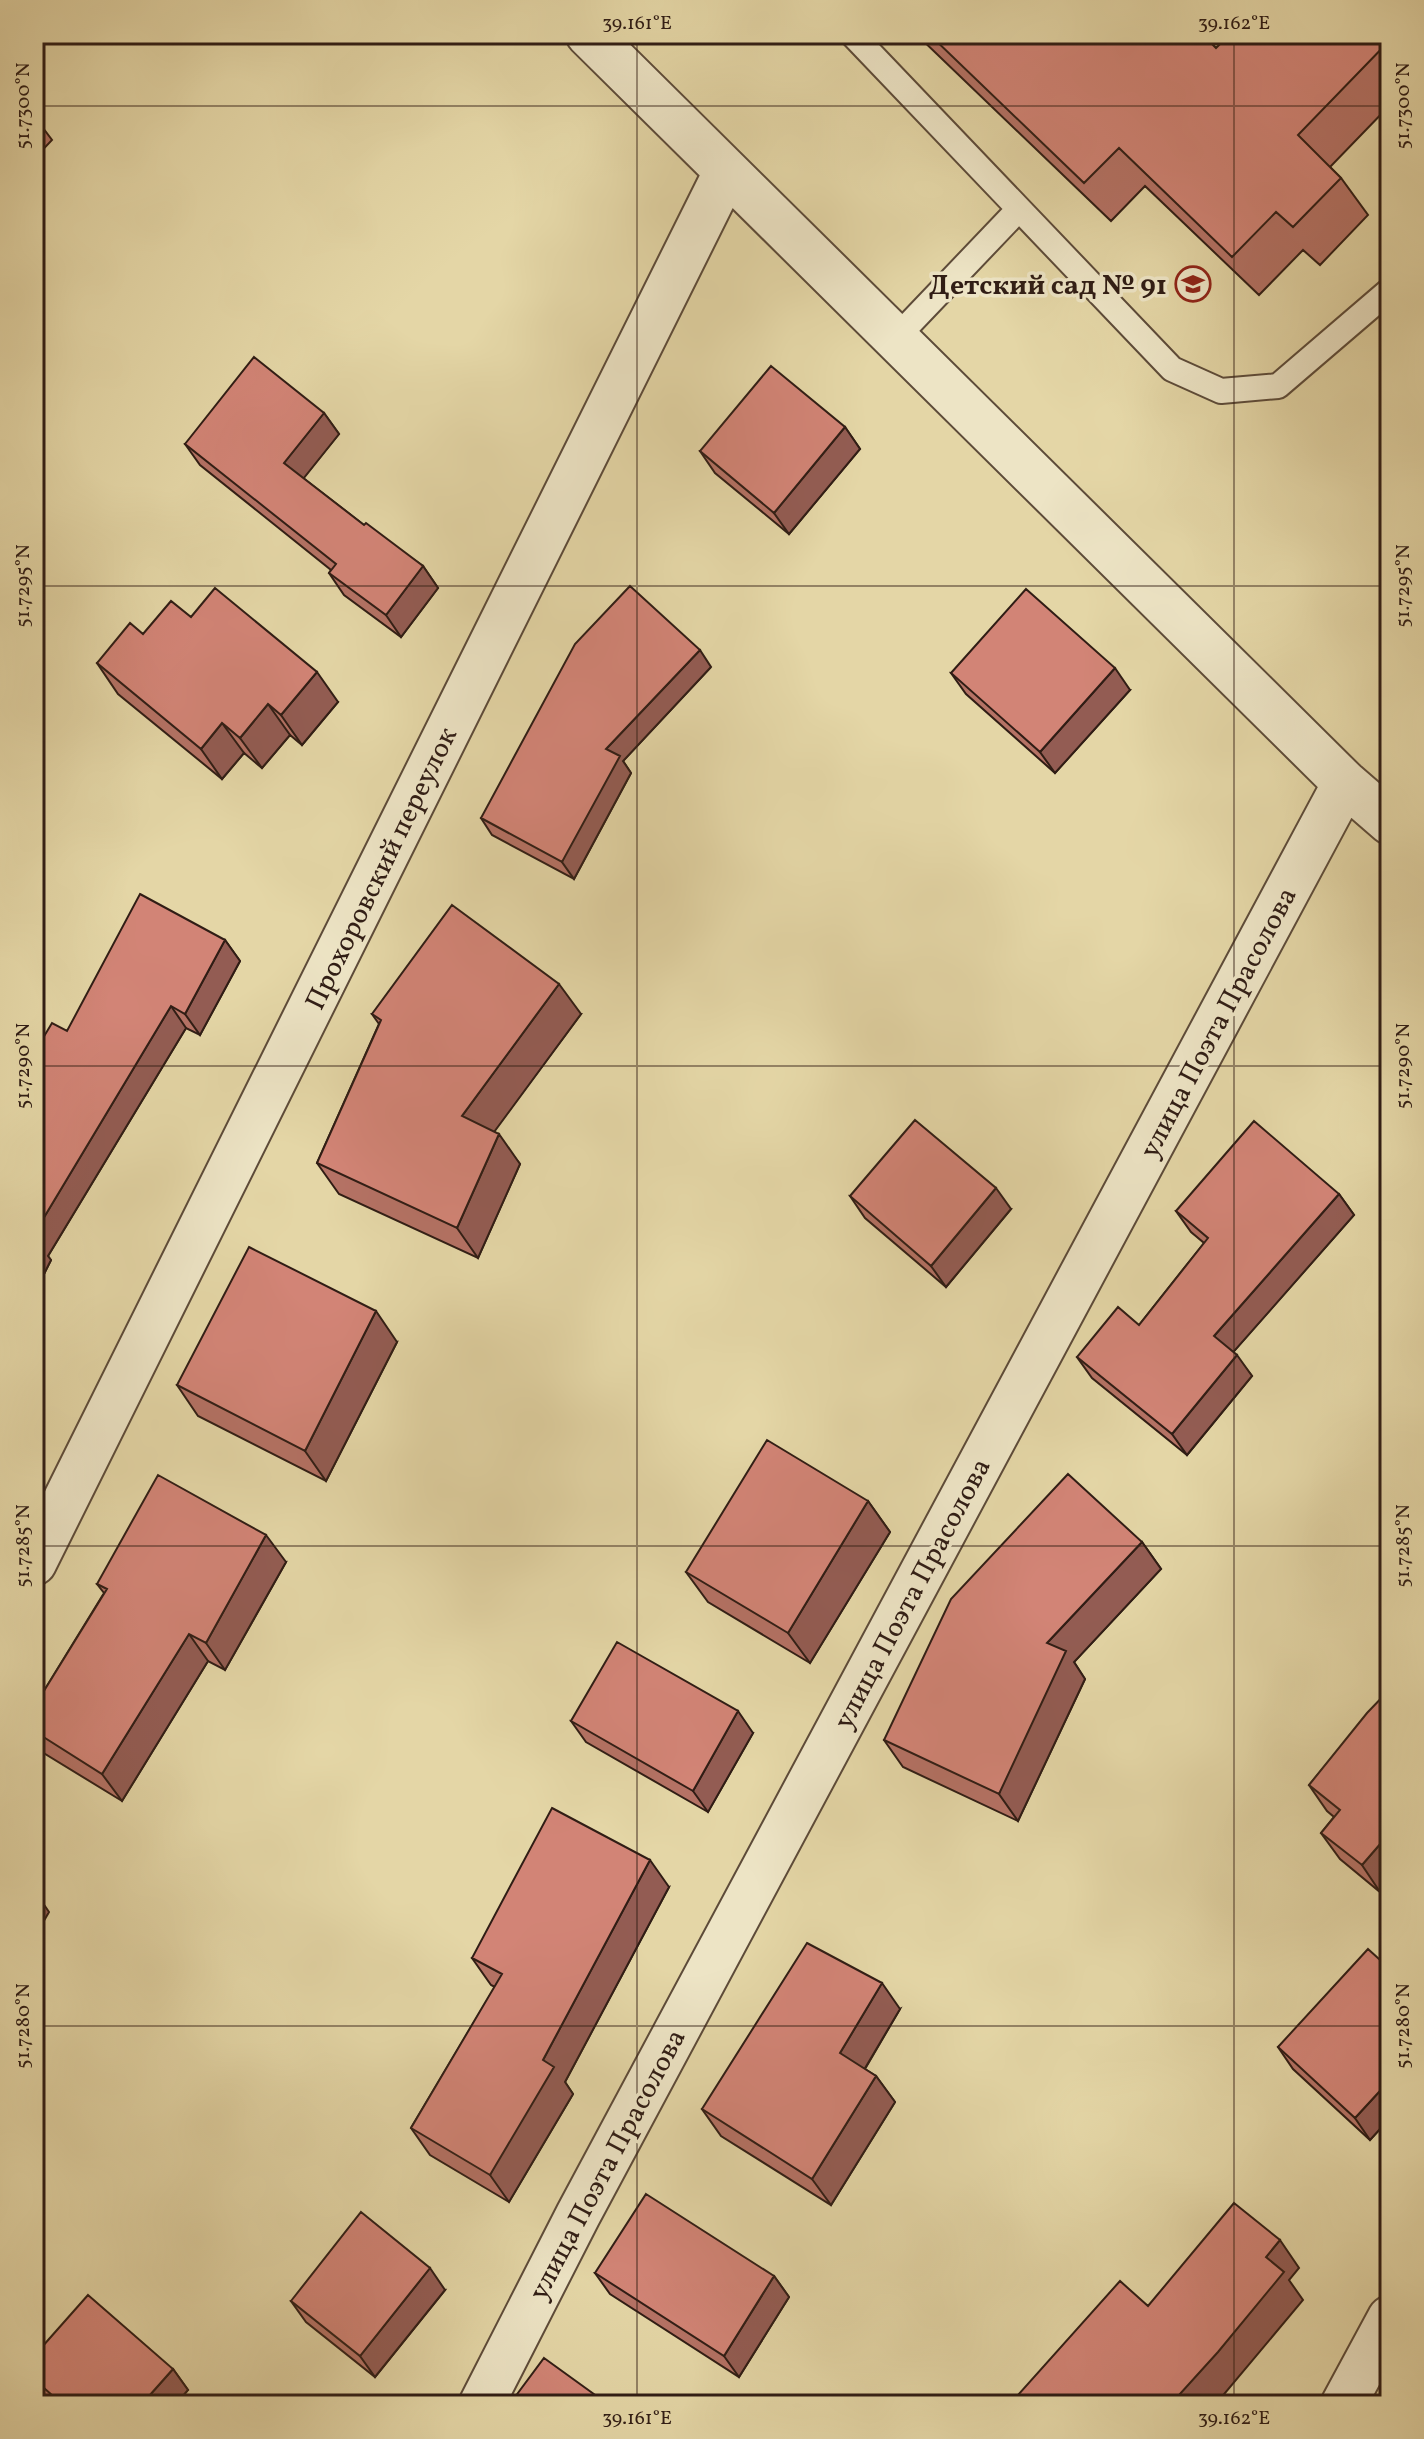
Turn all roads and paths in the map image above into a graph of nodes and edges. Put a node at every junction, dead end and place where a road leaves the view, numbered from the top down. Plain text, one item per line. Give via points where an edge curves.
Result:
1 (588, 34) edge
2 (852, 34) edge
3 (726, 172) junction
4 (1019, 209) junction
5 (1390, 290) edge
6 (895, 339) junction
7 (1345, 783) junction
8 (1390, 822) edge
9 (34, 1563) edge
10 (1390, 2318) edge
11 (481, 2405) edge
12 (1343, 2405) edge

1 - 3 street
2 - 4 lane
3 - 6 street
3 - 9 street, Прохоровский переулок
4 - 5 lane via 1172,369 1221,391 1278,386
4 - 6 lane
6 - 7 street
7 - 8 street
7 - 11 street, улица Поэта Прасолова via 585,2201
10 - 12 street

